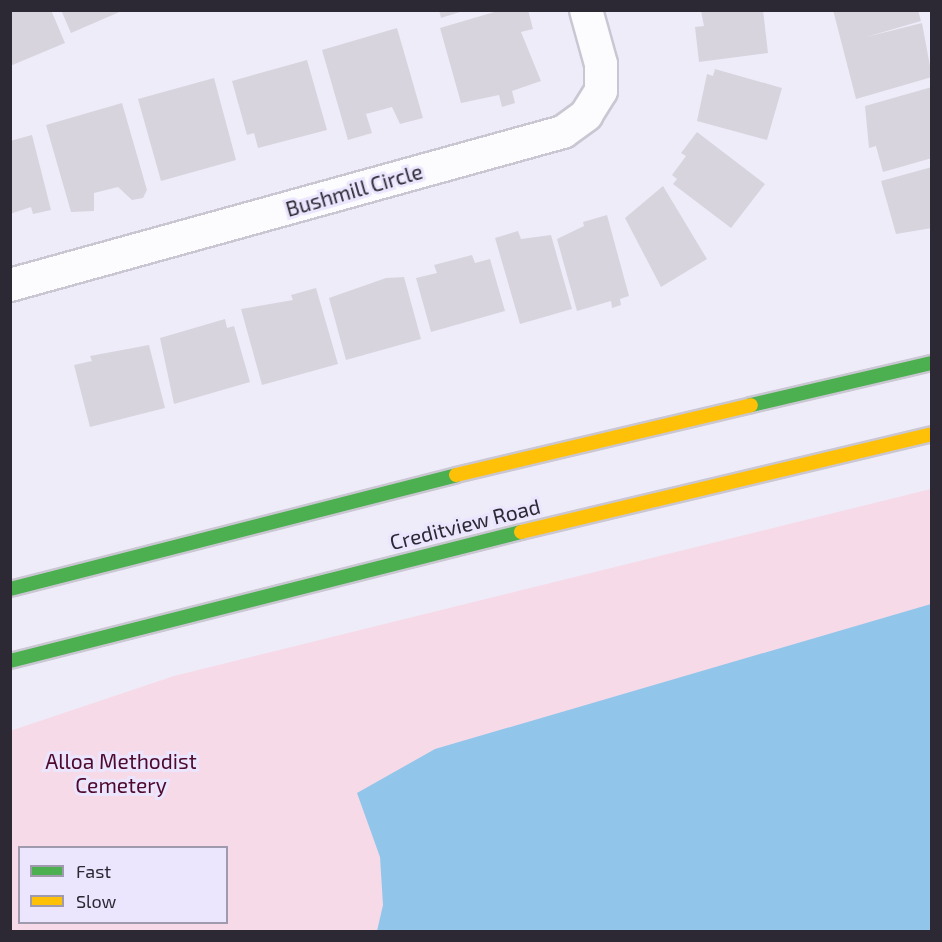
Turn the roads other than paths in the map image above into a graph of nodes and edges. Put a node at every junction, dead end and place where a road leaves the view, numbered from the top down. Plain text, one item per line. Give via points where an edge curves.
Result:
1 (586, 10) edge
2 (10, 285) edge
3 (932, 363) edge
4 (932, 434) edge
5 (10, 589) edge
6 (10, 661) edge

1 - 2 street, Bushmill Circle via 601,64 601,91 586,115 563,132
3 - 5 main road via 391,490
4 - 6 main road, Creditview Road via 201,609

